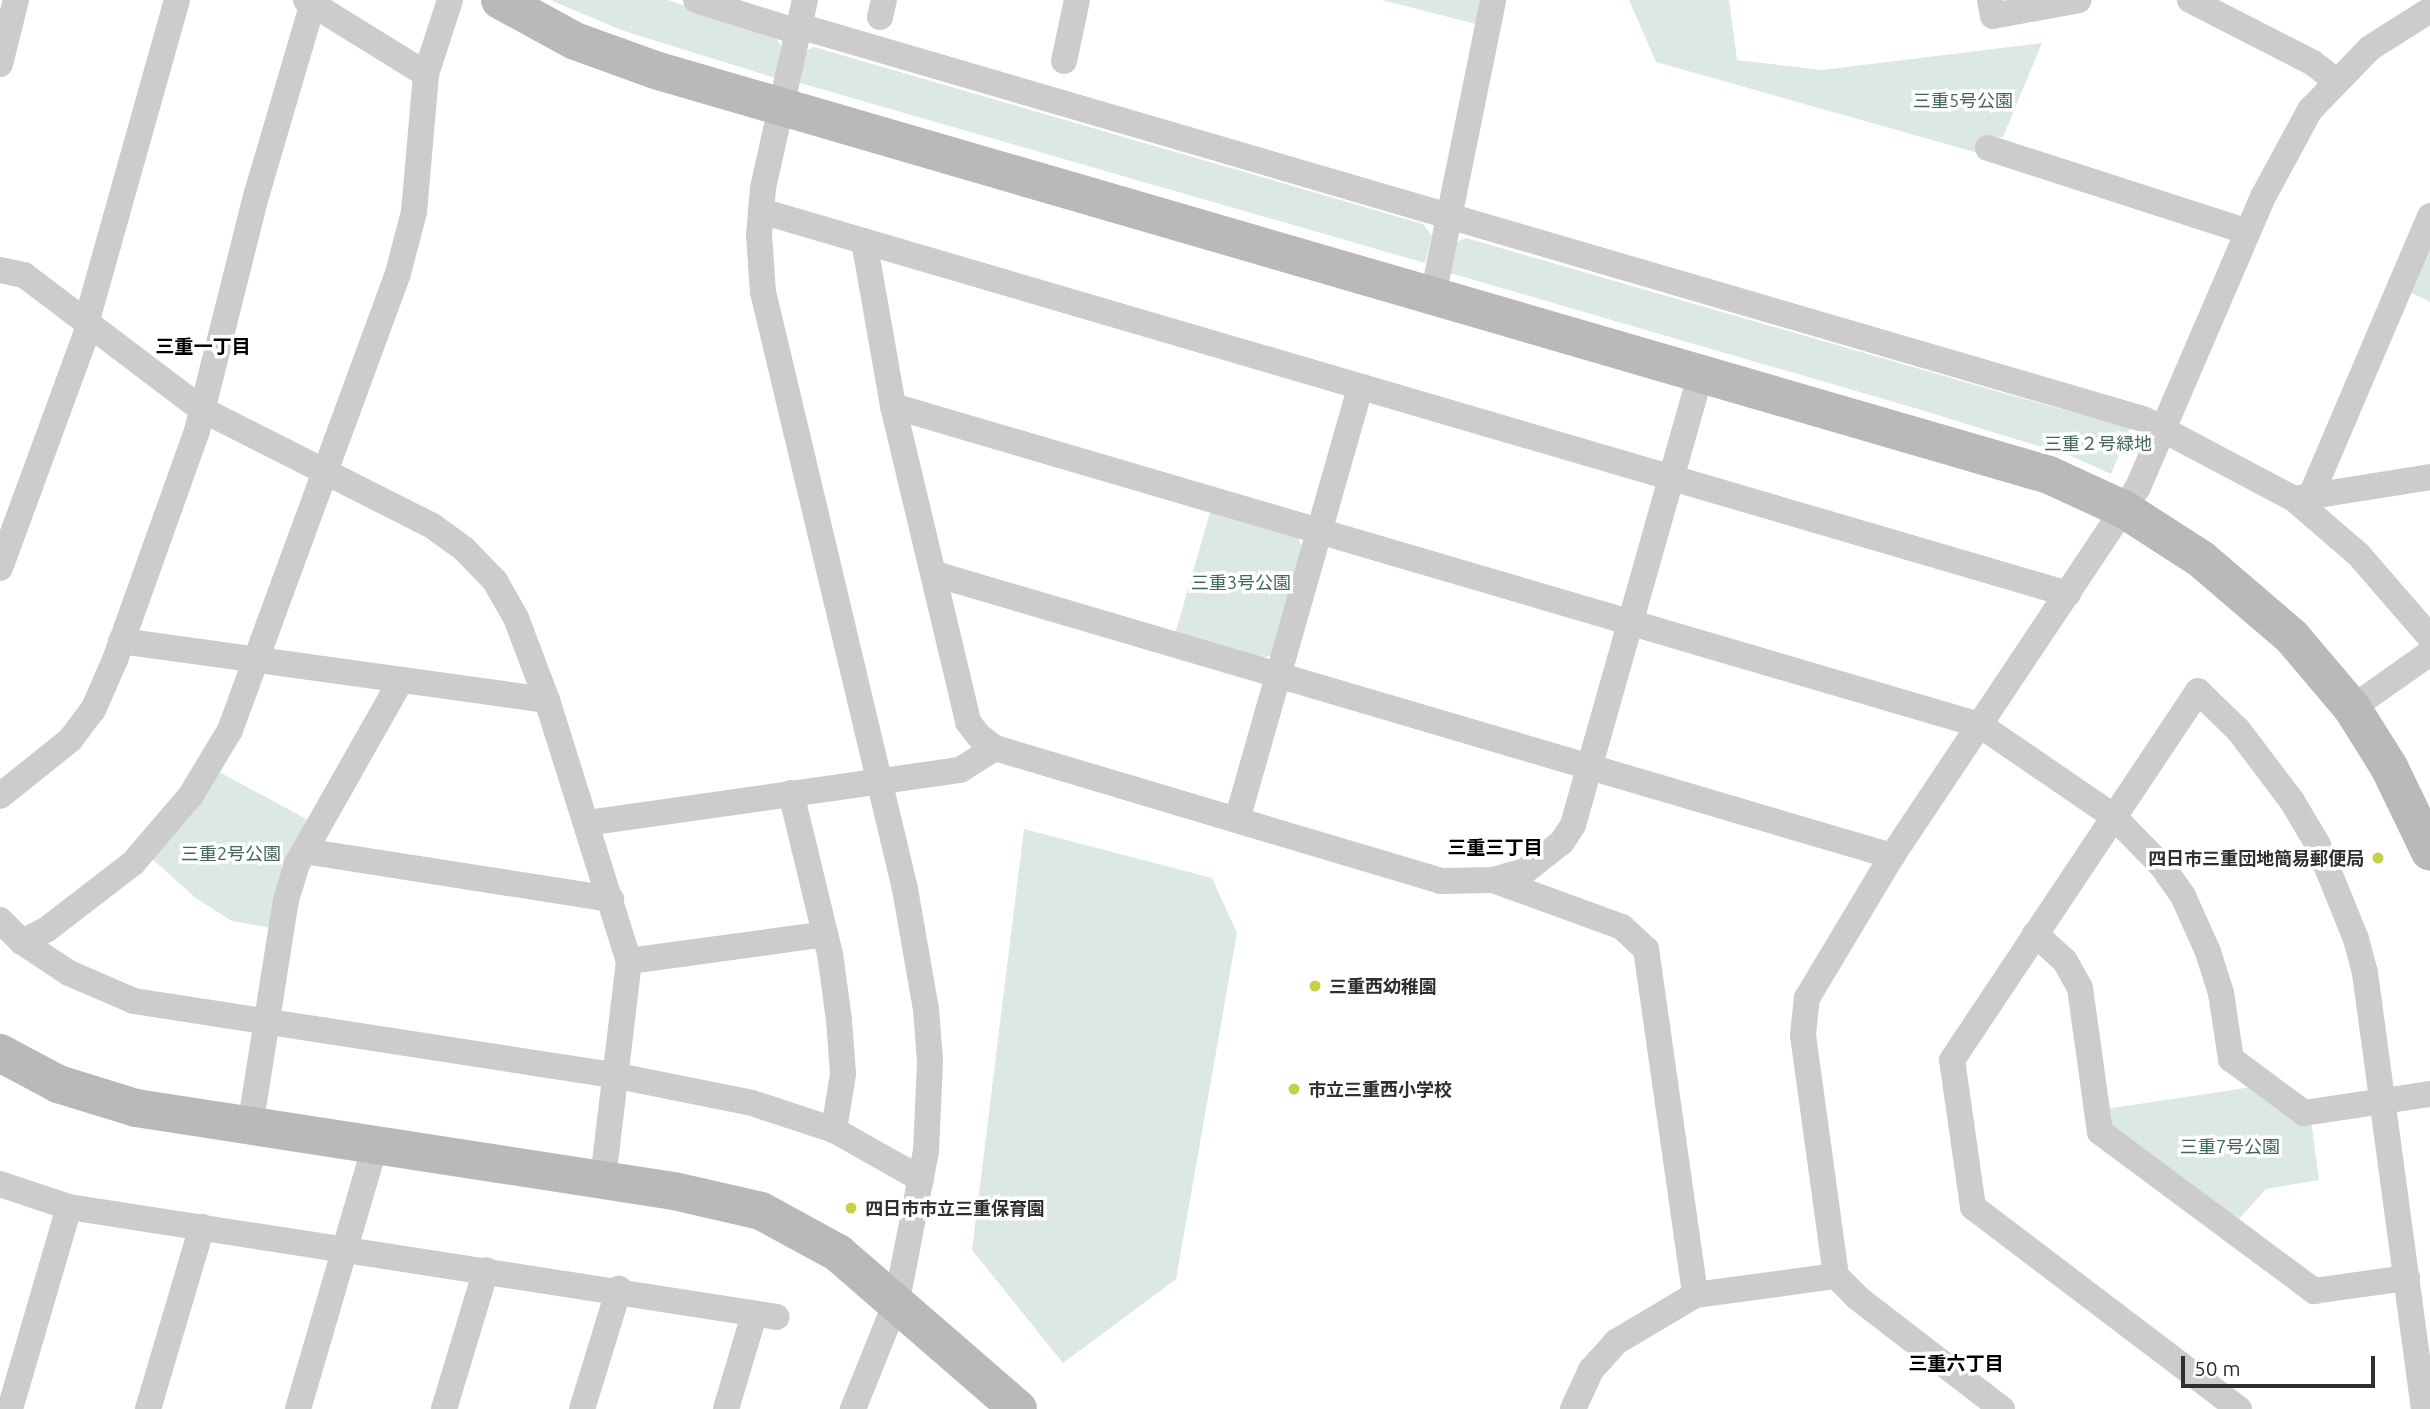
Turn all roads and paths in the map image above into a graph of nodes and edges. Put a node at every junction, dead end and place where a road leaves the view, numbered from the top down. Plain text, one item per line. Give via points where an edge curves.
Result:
1 (16, 0) edge
2 (177, 0) edge
3 (450, 0) edge
4 (500, 0) edge
5 (696, 0) edge
6 (805, 0) edge
7 (1077, 0) edge
8 (1493, 0) edge
9 (1990, 0) edge
10 (2079, 0) edge
11 (2190, 0) edge
12 (309, 3) edge
13 (2430, 10) edge
14 (798, 29) junction
15 (1064, 61) dead end
16 (0, 64) edge
17 (426, 74) junction
18 (2336, 81) junction
19 (782, 108) junction
20 (1988, 148) dead end
21 (761, 211) junction
22 (2430, 216) edge
23 (1450, 217) junction
24 (2248, 232) junction
25 (864, 241) junction
26 (0, 270) edge
27 (1433, 296) junction
28 (89, 321) junction
29 (1701, 374) junction
30 (1360, 387) junction
31 (893, 406) junction
32 (201, 409) junction
33 (2165, 428) junction
34 (327, 471) junction
35 (1672, 477) junction
36 (2430, 477) edge
37 (2303, 496) junction
38 (2124, 510) junction
39 (1320, 532) junction
40 (0, 568) edge
41 (934, 574) junction
42 (2068, 594) junction
43 (1630, 623) junction
44 (2430, 636) edge
45 (121, 640) junction
46 (2430, 653) edge
47 (260, 659) junction
48 (1280, 673) junction
49 (401, 680) junction
50 (547, 700) junction
51 (2352, 708) junction
52 (1980, 725) junction
53 (995, 748) junction
54 (1592, 766) junction
55 (881, 780) junction
56 (791, 793) junction
57 (0, 796) edge
58 (2113, 816) junction
59 (1237, 820) junction
60 (587, 823) junction
61 (304, 851) junction
62 (2430, 852) edge
63 (1892, 856) junction
64 (1493, 880) junction
65 (611, 899) junction
66 (0, 920) edge
67 (825, 934) junction
68 (2035, 934) junction
69 (22, 942) junction
70 (629, 961) junction
71 (266, 1023) junction
72 (0, 1053) edge
73 (618, 1076) junction
74 (2430, 1094) edge
75 (2382, 1101) junction
76 (250, 1127) junction
77 (834, 1130) junction
78 (375, 1145) junction
79 (921, 1179) junction
80 (603, 1180) junction
81 (0, 1184) edge
82 (69, 1207) junction
83 (202, 1227) junction
84 (346, 1247) junction
85 (486, 1270) junction
86 (1836, 1276) junction
87 (2407, 1278) junction
88 (619, 1289) junction
89 (1695, 1295) junction
90 (897, 1300) junction
91 (862, 1405) edge
92 (1999, 1408) edge
93 (10, 1409) edge
94 (148, 1409) edge
95 (298, 1409) edge
96 (444, 1409) edge
97 (582, 1409) edge
98 (726, 1409) edge
99 (1018, 1409) edge
100 (1573, 1409) edge
101 (2239, 1409) edge
102 (2424, 1409) edge

1 - 16 street
2 - 28 street
3 - 17 street
4 - 19 street via 618,59
5 - 14 street
6 - 14 street
7 - 15 street
8 - 23 street
9 - 10 street via 1993,16
11 - 18 street via 2313,64
12 - 17 street
12 - 32 street
13 - 18 street via 2370,48
14 - 19 street
14 - 23 street
17 - 34 street via 419,174 406,244
18 - 24 street via 2310,110 2289,145
19 - 21 street
19 - 27 street
20 - 24 street
21 - 25 street
21 - 55 street via 767,318
22 - 37 street
23 - 27 street
23 - 33 street
24 - 33 street
25 - 30 street
25 - 31 street
26 - 28 street via 24,275
27 - 29 street
28 - 32 street
28 - 40 street
29 - 35 street
29 - 38 street via 2049,475
30 - 35 street
30 - 39 street
31 - 39 street
31 - 41 street
32 - 34 street
32 - 45 street
33 - 37 street
33 - 38 street
34 - 47 street
34 - 50 street via 431,525 479,564 516,618
35 - 42 street
35 - 43 street
36 - 37 street
37 - 44 street
38 - 42 street
38 - 51 street via 2201,559 2248,597 2292,637
39 - 43 street
39 - 48 street
41 - 48 street
41 - 53 street via 968,722
42 - 52 street
43 - 52 street
43 - 54 street
45 - 47 street
45 - 57 street via 93,710 81,726 49,760
46 - 51 street
47 - 49 street
47 - 69 street via 215,762 170,824 113,879 46,930
48 - 54 street
48 - 59 street
49 - 50 street
49 - 61 street
50 - 60 street
51 - 62 street via 2389,767
52 - 58 street
52 - 63 street
53 - 55 street via 960,770
53 - 59 street
54 - 63 street
54 - 64 street via 1577,814 1562,842 1525,871
55 - 56 street
55 - 79 street via 916,944 928,1034 929,1107
56 - 60 street
56 - 67 street
58 - 68 street
58 - 75 street via 2162,866 2192,914 2218,983 2231,1059 2304,1113
58 - 75 street via 2198,691 2275,777 2332,875 2365,973
59 - 64 street via 1440,881
60 - 65 street
61 - 65 street
61 - 71 street via 286,900
63 - 86 street via 1814,979 1804,1018
64 - 89 street via 1520,894 1622,927 1646,949
65 - 70 street
66 - 69 street
67 - 70 street
67 - 77 street via 842,1062
68 - 87 street via 2065,961 2080,988 2100,1132 2314,1291
68 - 101 street via 1952,1060 1973,1207
69 - 71 street via 68,973 124,997 156,1007
70 - 73 street
71 - 73 street
71 - 76 street
72 - 76 street via 89,1096
73 - 77 street via 774,1109
73 - 80 street
74 - 75 street
75 - 87 street
76 - 78 street
77 - 79 street
78 - 80 street
78 - 84 street
79 - 90 street
80 - 90 street via 705,1196 778,1217 838,1253
81 - 82 street
82 - 83 street
82 - 93 street
83 - 84 street
83 - 94 street
84 - 85 street
84 - 95 street
85 - 88 street
85 - 96 street
86 - 89 street
86 - 92 street
87 - 102 street
88 - 97 street
88 - 98 street via 765,1316
89 - 100 street via 1616,1342 1591,1370
90 - 91 street
90 - 99 street

